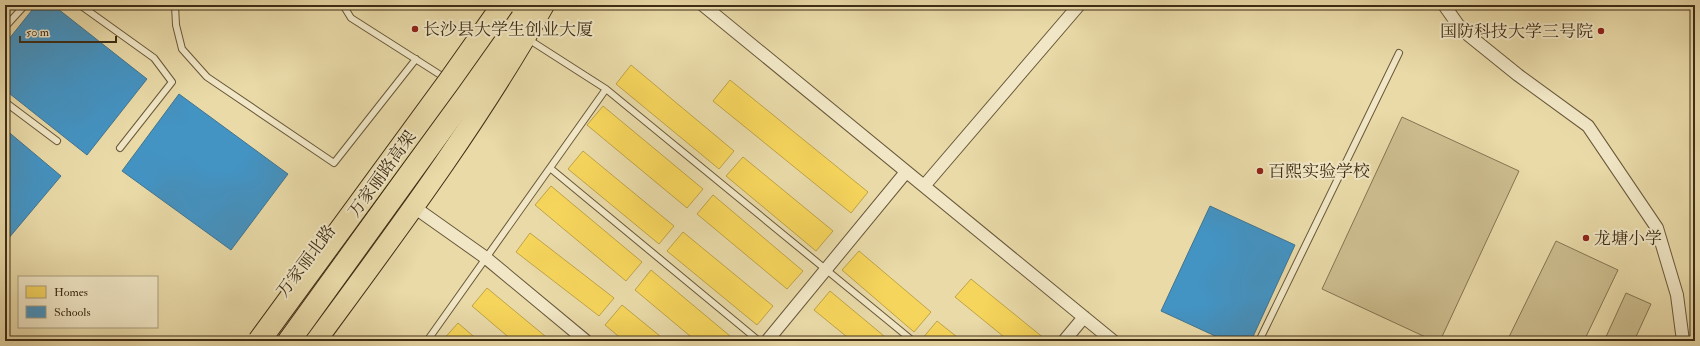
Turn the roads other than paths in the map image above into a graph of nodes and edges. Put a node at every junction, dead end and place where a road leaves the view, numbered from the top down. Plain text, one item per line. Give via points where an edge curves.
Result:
1 (25, 5) edge
2 (80, 5) edge
3 (175, 5) edge
4 (343, 5) edge
5 (491, 5) edge
6 (503, 5) edge
7 (524, 5) edge
8 (544, 5) edge
9 (703, 5) edge
10 (1079, 5) edge
11 (1444, 5) edge
12 (5, 27) edge
13 (526, 38) junction
14 (1399, 53) dead end
15 (416, 59) junction
16 (442, 76) junction
17 (606, 89) junction
18 (5, 102) edge
19 (57, 141) dead end
20 (120, 148) dead end
21 (550, 168) junction
22 (906, 172) junction
23 (924, 186) junction
24 (414, 207) junction
25 (486, 258) junction
26 (826, 270) junction
27 (1084, 317) junction
28 (247, 341) edge
29 (259, 341) edge
30 (289, 341) edge
31 (316, 341) edge
32 (427, 341) edge
33 (586, 341) edge
34 (759, 341) edge
35 (767, 341) edge
36 (913, 341) edge
37 (1064, 341) edge
38 (1113, 341) edge
39 (1259, 341) edge
40 (1683, 341) edge

1 - 12 lane
2 - 20 lane via 154,58 172,82
3 - 15 lane via 176,25 182,49 207,77 334,163
4 - 15 lane via 351,18
5 - 16 main road, 万家丽北路
6 - 29 highway, 万家丽路高架, bridge
7 - 30 highway, 万家丽路高架 via 468,93
8 - 13 main road
9 - 22 street
10 - 23 street
11 - 40 street via 1460,29 1588,126 1657,228 1677,295
13 - 17 lane
13 - 24 main road via 475,120
14 - 39 lane
15 - 16 lane
16 - 28 main road, 万家丽北路
17 - 21 lane
17 - 26 lane
18 - 19 lane
21 - 25 lane
21 - 34 lane
22 - 23 street
22 - 26 street
23 - 27 street
24 - 25 street
24 - 31 main road
25 - 32 lane
25 - 33 street
26 - 35 street
26 - 36 lane
27 - 37 street
27 - 38 street

